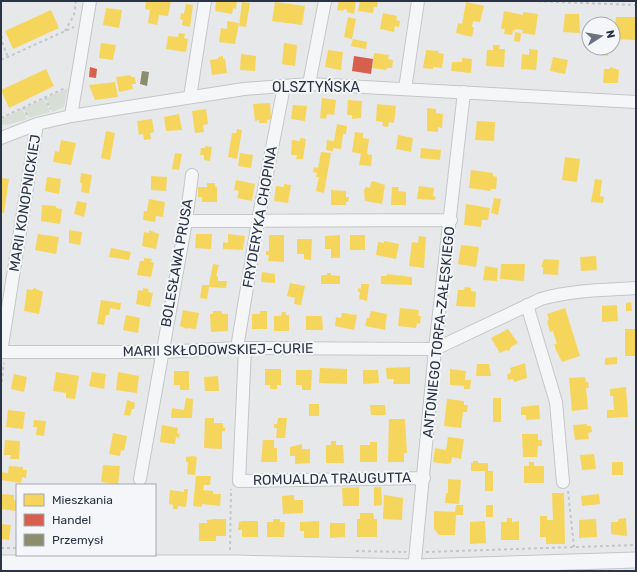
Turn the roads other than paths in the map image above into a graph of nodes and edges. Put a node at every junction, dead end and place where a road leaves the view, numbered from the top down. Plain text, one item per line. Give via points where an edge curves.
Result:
1 (90, 1) edge
2 (205, 1) edge
3 (325, 1) edge
4 (418, 1) edge
5 (308, 84) junction
6 (284, 86) junction
7 (405, 89) junction
8 (464, 92) junction
9 (190, 97) junction
10 (636, 102) edge
11 (71, 116) junction
12 (33, 122) junction
13 (1, 138) edge
14 (192, 175) dead end
15 (451, 220) junction
16 (186, 221) junction
17 (258, 221) junction
18 (636, 288) edge
19 (527, 305) junction
20 (241, 348) junction
21 (435, 349) junction
22 (4, 352) edge
23 (162, 352) junction
24 (424, 478) junction
25 (140, 479) dead end
26 (565, 484) road end
27 (238, 485) joint
28 (636, 560) edge
29 (1, 564) edge
30 (414, 569) edge

1 - 11 street
2 - 9 street
3 - 5 street
4 - 7 street
5 - 6 street, OLSZTYŃSKA
5 - 7 street, OLSZTYŃSKA
6 - 9 street, OLSZTYŃSKA
6 - 17 street, FRYDERYKA CHOPINA
7 - 8 street, OLSZTYŃSKA
8 - 10 street, OLSZTYŃSKA
8 - 15 street, ANTONIEGO TORFA-ZAŁĘSKIEGO
9 - 11 street, OLSZTYŃSKA
11 - 12 street, OLSZTYŃSKA
12 - 13 street, OLSZTYŃSKA
12 - 22 street, MARII KONOPNICKIEJ
14 - 16 street, BOLESŁAWA PRUSA
15 - 17 street
15 - 21 street, ANTONIEGO TORFA-ZAŁĘSKIEGO
16 - 17 street
16 - 23 street, BOLESŁAWA PRUSA
17 - 20 street, FRYDERYKA CHOPINA
18 - 19 street via 556,294
19 - 21 street
19 - 26 street via 556,402
20 - 21 street, MARII SKŁODOWSKIEJ-CURIE
20 - 23 street, MARII SKŁODOWSKIEJ-CURIE
20 - 27 street, FRYDERYKA CHOPINA
21 - 24 street, ANTONIEGO TORFA-ZAŁĘSKIEGO
22 - 23 street, MARII SKŁODOWSKIEJ-CURIE
23 - 25 street, BOLESŁAWA PRUSA
24 - 27 street, ROMUALDA TRAUGUTTA
24 - 30 street, ANTONIEGO TORFA-ZAŁĘSKIEGO
28 - 30 street
29 - 30 street via 229,563

